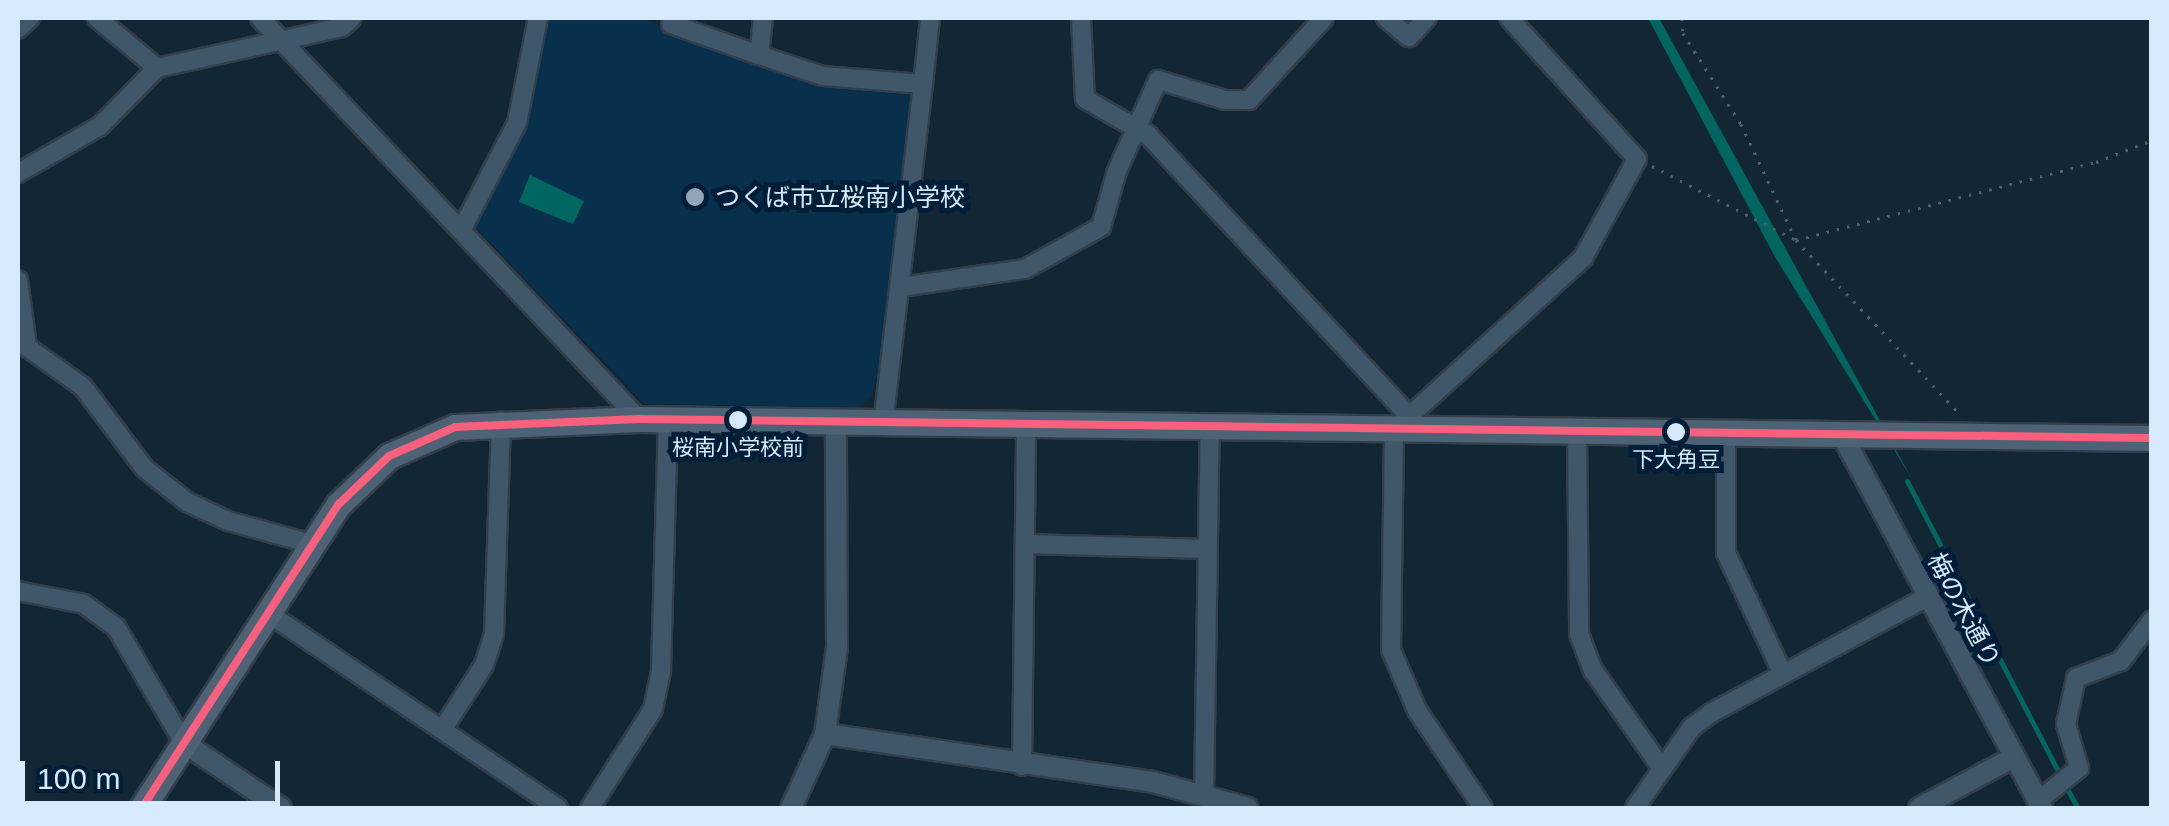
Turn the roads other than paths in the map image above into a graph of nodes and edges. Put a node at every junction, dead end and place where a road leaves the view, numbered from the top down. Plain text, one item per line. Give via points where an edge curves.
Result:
1 (30, 18) edge
2 (98, 18) edge
3 (260, 18) edge
4 (352, 18) edge
5 (538, 18) edge
6 (763, 18) edge
7 (930, 18) edge
8 (1081, 18) edge
9 (1324, 18) edge
10 (1386, 18) edge
11 (1427, 18) edge
12 (1510, 18) edge
13 (667, 20) edge
14 (18, 29) edge
15 (280, 40) junction
16 (759, 55) junction
17 (157, 68) junction
18 (923, 84) junction
19 (1138, 130) junction
20 (18, 173) edge
21 (462, 229) junction
22 (18, 280) edge
23 (901, 287) junction
24 (638, 419) junction
25 (668, 419) junction
26 (501, 421) junction
27 (836, 422) junction
28 (883, 422) junction
29 (1402, 423) junction
30 (1026, 425) junction
31 (1210, 426) junction
32 (1577, 432) junction
33 (1726, 433) junction
34 (1842, 435) junction
35 (2152, 438) edge
36 (312, 544) junction
37 (1025, 544) junction
38 (1208, 549) junction
39 (18, 591) edge
40 (1929, 596) junction
41 (268, 613) junction
42 (2152, 620) edge
43 (1782, 672) junction
44 (442, 730) junction
45 (825, 734) junction
46 (184, 743) junction
47 (2014, 757) junction
48 (1022, 766) junction
49 (1660, 767) junction
50 (1204, 793) junction
51 (2040, 805) edge
52 (1234, 806) edge
53 (142, 808) edge
54 (281, 808) edge
55 (558, 808) edge
56 (590, 808) edge
57 (791, 808) edge
58 (1483, 808) edge
59 (1635, 808) edge
60 (1919, 808) edge

1 - 14 street
2 - 17 street
3 - 15 street
4 - 15 street
5 - 21 street via 517,124
6 - 16 street
7 - 18 street
8 - 19 street via 1085,99
9 - 19 street via 1248,100 1158,80
10 - 11 street via 1409,36
12 - 29 street via 1637,158 1584,258
13 - 16 street
15 - 17 street
15 - 21 street
16 - 18 street via 824,76
17 - 20 street via 100,126
18 - 23 street
19 - 23 street via 1117,170 1101,228 1024,269
19 - 29 street
21 - 24 street
22 - 36 street via 27,347 83,387 144,468 187,502 228,521
23 - 28 street
24 - 25 main road
24 - 26 main road
25 - 27 main road
25 - 56 street via 661,670 653,709
26 - 36 main road via 425,436 389,456 362,476
26 - 44 street via 494,634 484,665
27 - 28 main road
27 - 45 street via 837,648
28 - 30 main road
29 - 31 main road
29 - 32 main road
29 - 58 street via 1391,650 1417,710
30 - 31 main road
30 - 37 street
31 - 38 street
32 - 33 main road
32 - 49 street via 1579,634 1593,670
33 - 34 main road
33 - 43 street via 1726,553
34 - 35 main road
34 - 40 street, 梅の木通り
36 - 41 main road
37 - 38 street
37 - 48 street
38 - 50 street
39 - 46 street via 84,604 116,627
40 - 43 street
40 - 47 street, 梅の木通り
41 - 44 street
41 - 46 main road
42 - 51 street via 2121,662 2076,678 2066,724 2079,768
43 - 49 street via 1692,727
44 - 55 street
45 - 48 street
45 - 57 street
46 - 53 main road
46 - 54 street
47 - 51 street, 梅の木通り
47 - 60 street
48 - 50 street
49 - 59 street
50 - 52 street

